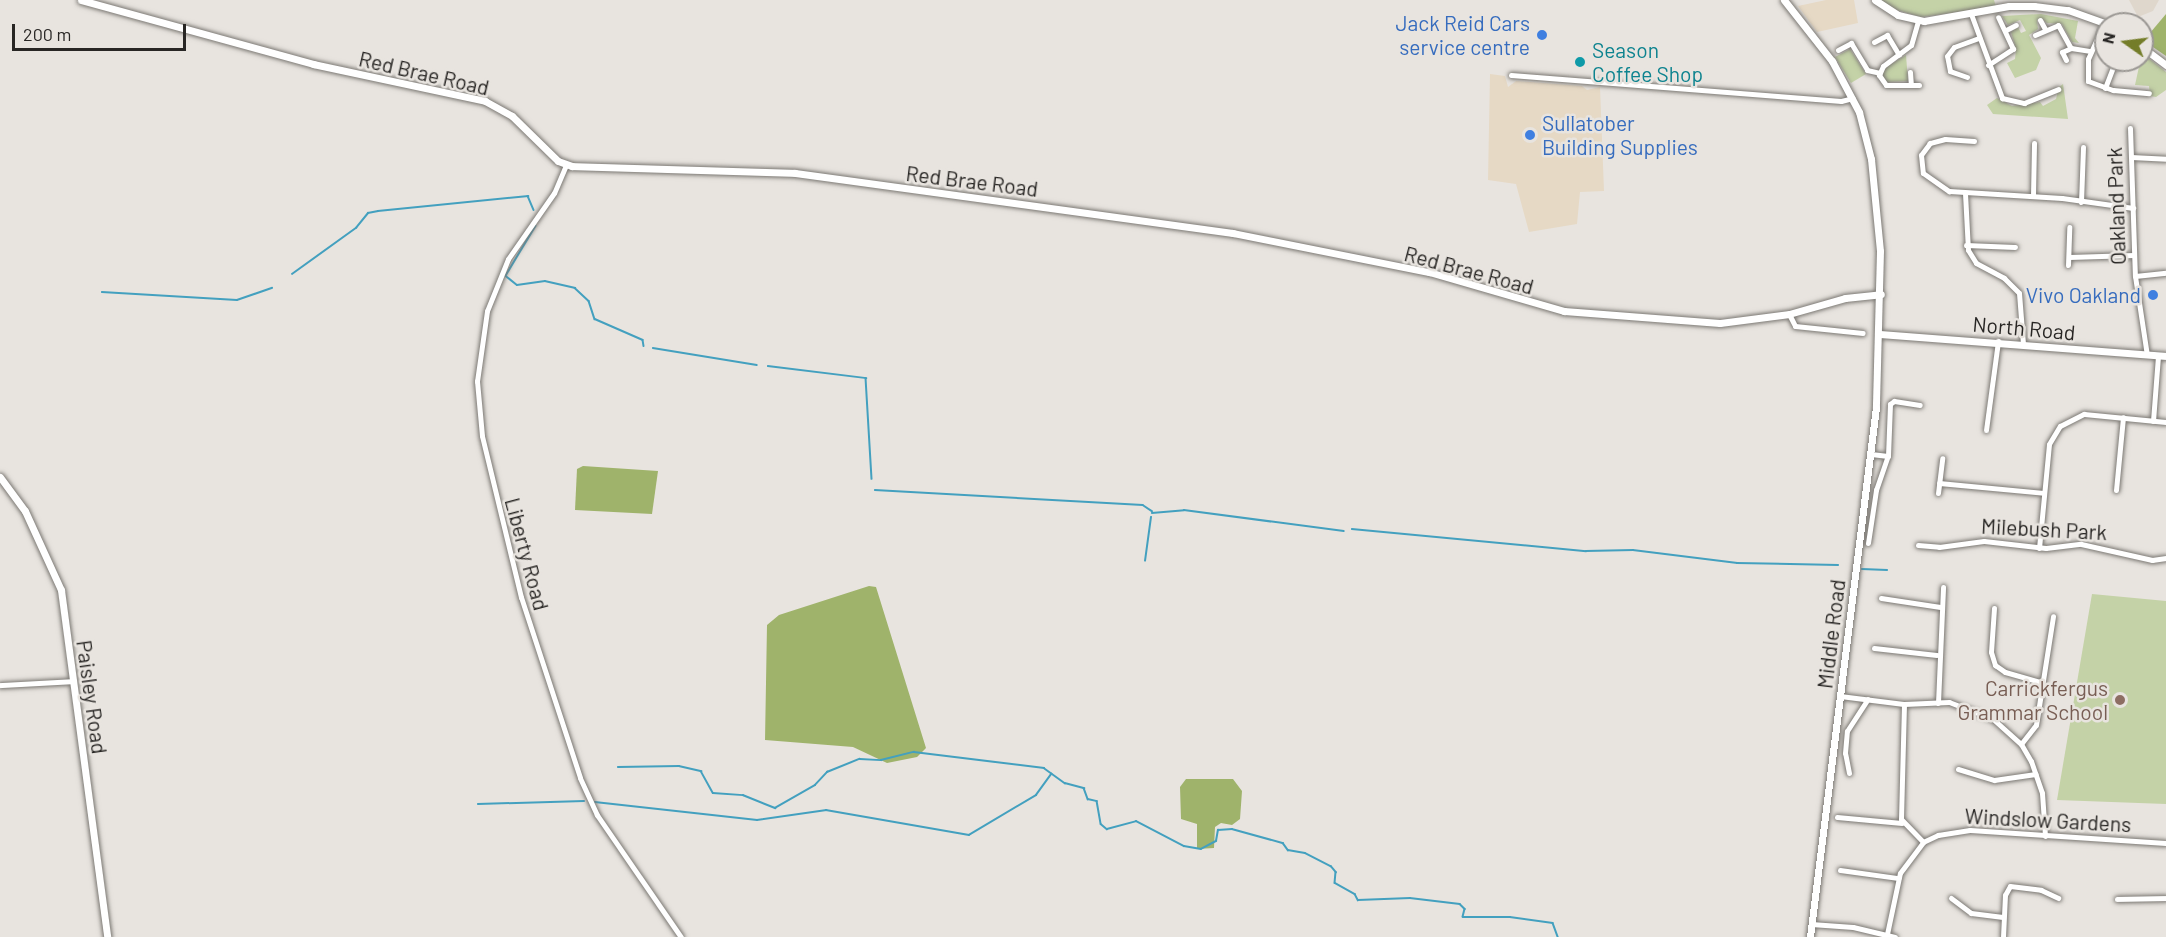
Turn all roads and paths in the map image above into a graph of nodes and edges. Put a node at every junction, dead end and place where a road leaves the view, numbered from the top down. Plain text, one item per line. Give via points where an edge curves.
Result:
1 (81, 0) edge
2 (1784, 0) edge
3 (1875, 0) edge
4 (1971, 14) junction
5 (1998, 17) dead end
6 (2094, 19) edge
7 (2040, 20) dead end
8 (1918, 21) junction
9 (2016, 25) dead end
10 (2045, 29) junction
11 (2006, 30) junction
12 (2035, 34) dead end
13 (1978, 38) junction
14 (1874, 42) dead end
15 (2094, 45) edge
16 (2071, 48) junction
17 (1838, 50) dead end
18 (2091, 51) junction
19 (1899, 55) junction
20 (2066, 60) dead end
21 (1988, 65) junction
22 (1910, 72) dead end
23 (2111, 72) edge
24 (1880, 73) junction
25 (1511, 75) dead end
26 (1966, 77) dead end
27 (1911, 85) junction
28 (1919, 85) dead end
29 (2105, 88) junction
30 (2058, 89) dead end
31 (2149, 93) dead end
32 (1853, 98) junction
33 (2130, 128) dead end
34 (1974, 141) dead end
35 (2034, 143) dead end
36 (2083, 147) dead end
37 (2131, 157) junction
38 (2166, 159) edge
39 (566, 165) junction
40 (1965, 193) junction
41 (2033, 196) junction
42 (2081, 202) junction
43 (2133, 208) junction
44 (2069, 227) dead end
45 (1966, 244) junction
46 (2015, 246) dead end
47 (2134, 255) junction
48 (2069, 257) junction
49 (2068, 265) dead end
50 (2166, 273) edge
51 (2135, 276) junction
52 (1881, 294) junction
53 (1789, 314) junction
54 (1863, 333) dead end
55 (1880, 334) junction
56 (1998, 341) junction
57 (2024, 344) junction
58 (2147, 355) junction
59 (2162, 356) edge
60 (1920, 405) dead end
61 (2123, 417) junction
62 (2153, 421) junction
63 (2166, 422) edge
64 (1986, 430) dead end
65 (1871, 454) junction
66 (1888, 456) junction
67 (1942, 458) dead end
68 (0, 477) edge
69 (1939, 483) junction
70 (2116, 490) dead end
71 (1938, 493) dead end
72 (2044, 493) junction
73 (1868, 543) dead end
74 (1918, 545) dead end
75 (2039, 548) junction
76 (2166, 558) edge
77 (1943, 587) dead end
78 (1881, 598) dead end
79 (1940, 607) junction
80 (1994, 608) dead end
81 (2053, 616) dead end
82 (1874, 648) dead end
83 (1937, 655) junction
84 (73, 681) junction
85 (2041, 682) junction
86 (0, 685) edge
87 (1840, 696) junction
88 (1868, 699) junction
89 (1938, 703) junction
90 (1904, 704) junction
91 (2021, 744) junction
92 (1958, 769) dead end
93 (1849, 773) dead end
94 (2036, 774) junction
95 (1837, 817) dead end
96 (1902, 822) junction
97 (2045, 836) junction
98 (1923, 843) junction
99 (2166, 843) edge
100 (1840, 870) dead end
101 (1898, 878) junction
102 (1951, 898) dead end
103 (2058, 898) dead end
104 (2166, 898) edge
105 (2117, 899) dead end
106 (2003, 917) junction
107 (1811, 924) junction
108 (1887, 934) junction
109 (107, 937) edge
110 (681, 937) edge
111 (1810, 937) edge
112 (1896, 937) edge
113 (2002, 937) edge

1 - 39 street, Red Brae Road via 313,64 485,101 512,116
2 - 32 street, Middle Road via 1832,61
3 - 8 street via 1898,15
4 - 6 street via 2034,6 2068,10
4 - 8 street
4 - 13 street
5 - 11 street
7 - 10 street
8 - 19 street via 1911,45
9 - 11 street
10 - 12 street
10 - 16 street via 2060,26
11 - 21 street via 2013,50
13 - 21 street
13 - 26 street via 1949,51 1946,60 1950,72
14 - 19 street via 1887,35
15 - 18 street
16 - 18 street
16 - 20 street via 2062,52
17 - 24 street via 1851,43 1868,70
18 - 29 street via 2086,77 2091,84
19 - 24 street
21 - 30 street via 1997,91 2006,100 2028,102
22 - 27 street
23 - 29 street
24 - 27 street via 1886,85
25 - 32 street via 1841,101
27 - 28 street
29 - 31 street
32 - 52 street, Middle Road via 1871,159
33 - 37 street, Oakland Park
34 - 40 street via 1935,140 1921,155 1922,170 1932,183
35 - 41 street
36 - 42 street
37 - 38 street
37 - 43 street, Oakland Park
39 - 53 street, Red Brae Road via 795,173 1233,233 1429,272 1564,311 1710,322
39 - 110 street, Liberty Road via 554,193 508,259 491,301 477,381 482,436 518,587 580,778 597,815
40 - 41 street
40 - 45 street
41 - 42 street
42 - 43 street
43 - 47 street, Oakland Park
44 - 48 street
45 - 46 street
45 - 57 street via 1976,263 2009,282 2019,293
47 - 48 street
47 - 51 street, Oakland Park
48 - 49 street
50 - 51 street
51 - 58 street, Oakland Park
52 - 53 street, Red Brae Road via 1845,298
52 - 55 street, Middle Road
53 - 54 street via 1795,326
55 - 56 street, North Road
55 - 65 street, Middle Road
56 - 57 street, North Road
56 - 64 street
57 - 58 street, North Road
58 - 59 street, North Road
59 - 62 street
60 - 66 street via 1891,403
61 - 62 street
61 - 70 street
61 - 72 street via 2079,415 2060,426 2049,444
62 - 63 street
65 - 66 street
65 - 87 street, Middle Road
66 - 73 street via 1876,490
67 - 69 street
68 - 84 street, Paisley Road via 24,511 61,590
69 - 71 street
69 - 72 street
72 - 75 street
74 - 75 street, Milebush Park via 1984,541
75 - 76 street, Milebush Park via 2081,544 2152,560
77 - 79 street
78 - 79 street
79 - 83 street
80 - 85 street via 1991,647 1995,665 2005,672
81 - 85 street
82 - 83 street
83 - 89 street
84 - 86 street
84 - 109 street, Paisley Road
85 - 91 street via 2036,725
87 - 88 street
87 - 107 street, Middle Road
88 - 90 street
88 - 93 street via 1847,731 1845,753
89 - 90 street
89 - 91 street via 1958,704 1980,712
90 - 96 street
91 - 94 street
92 - 94 street via 1994,780
94 - 97 street
95 - 96 street
96 - 98 street
97 - 98 street, Windslow Gardens via 1962,830
97 - 99 street, Windslow Gardens
98 - 101 street
100 - 101 street
101 - 108 street
102 - 106 street via 1971,913
103 - 106 street via 2012,885 2005,893
104 - 105 street
106 - 113 street
107 - 108 street
107 - 111 street, Middle Road
108 - 112 street

